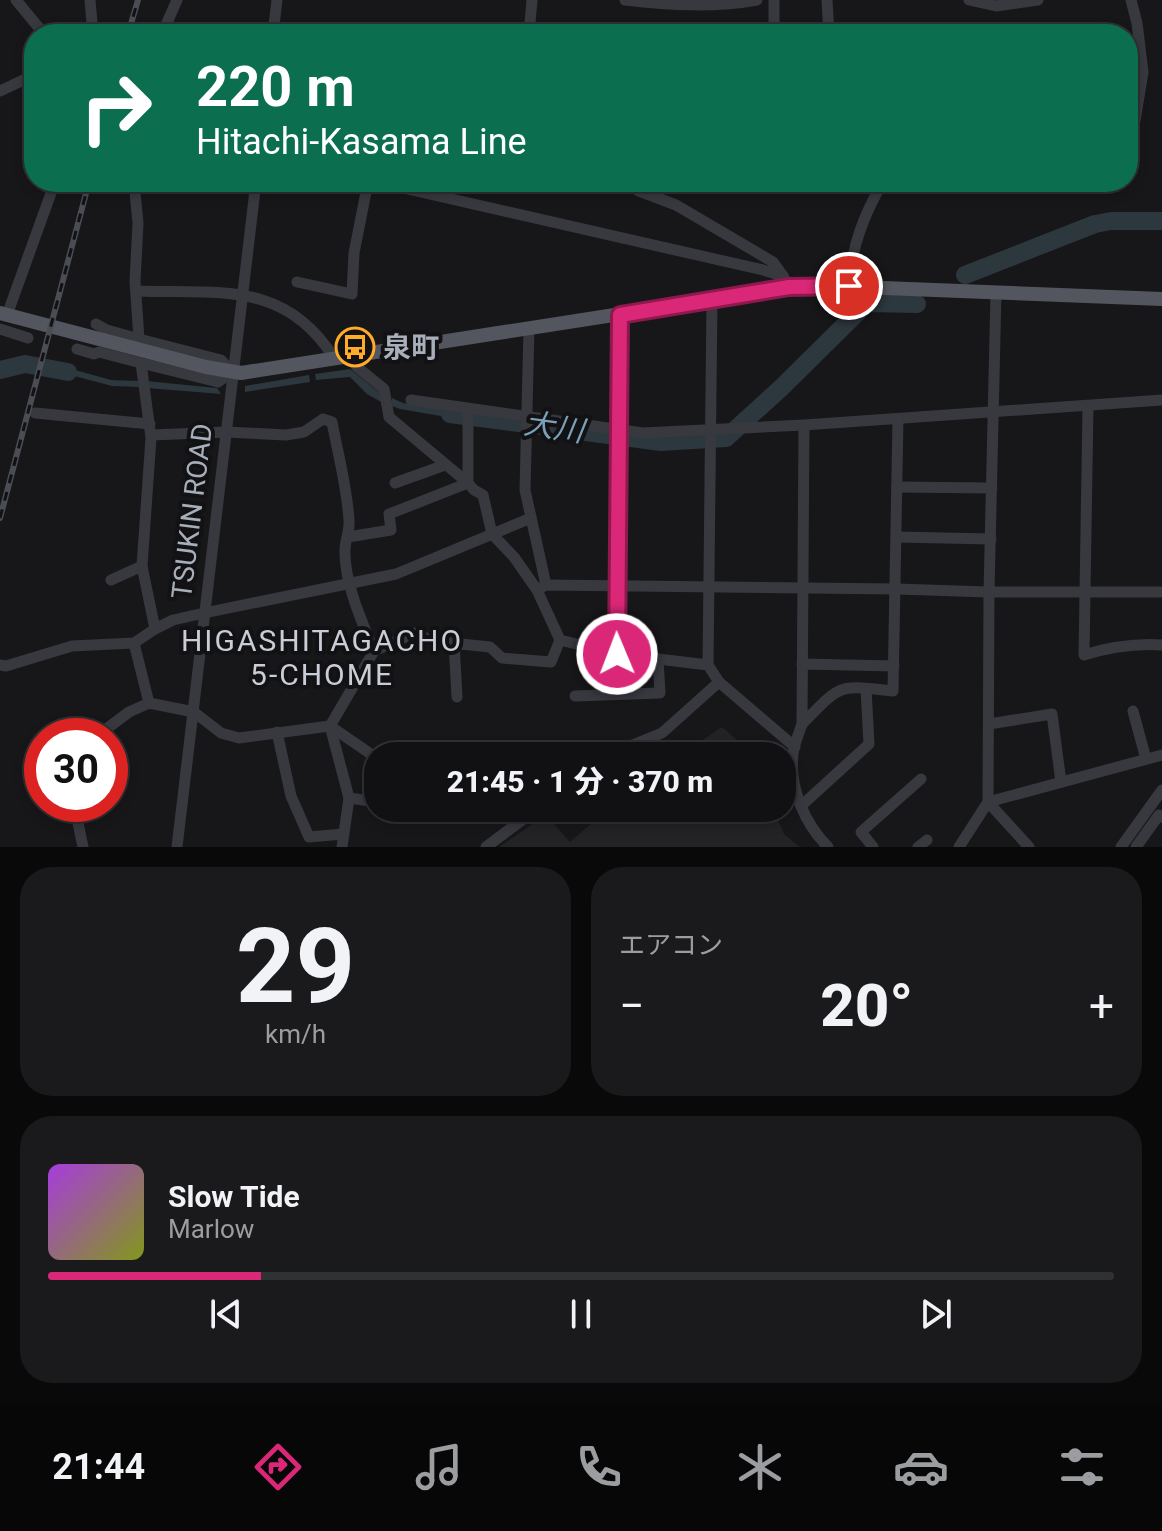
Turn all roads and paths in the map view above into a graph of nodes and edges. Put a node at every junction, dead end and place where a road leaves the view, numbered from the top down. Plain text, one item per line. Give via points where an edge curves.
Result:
1 (16, 0) edge
2 (90, 0) edge
3 (177, 0) edge
4 (277, 0) edge
5 (532, 0) edge
6 (625, 0) edge
7 (757, 0) edge
8 (774, 0) edge
9 (827, 0) edge
10 (969, 0) edge
11 (1038, 0) edge
12 (1131, 0) edge
13 (36, 24) edge
14 (92, 24) edge
15 (166, 24) edge
16 (274, 24) edge
17 (530, 24) edge
18 (774, 24) edge
19 (828, 24) edge
20 (1137, 24) edge
21 (1138, 31) edge
22 (24, 80) edge
23 (0, 91) edge
24 (1138, 102) edge
25 (51, 192) edge
26 (135, 192) edge
27 (255, 192) edge
28 (366, 192) edge
29 (418, 192) edge
30 (642, 192) edge
31 (878, 192) edge
32 (297, 282) dead end
33 (786, 282) junction
34 (849, 286) junction
35 (137, 291) junction
36 (996, 292) junction
37 (244, 295) junction
38 (712, 299) junction
39 (1162, 299) edge
40 (4, 314) edge
41 (620, 315) junction
42 (96, 324) dead end
43 (0, 329) edge
44 (529, 329) junction
45 (28, 338) dead end
46 (139, 339) junction
47 (77, 349) dead end
48 (351, 356) junction
49 (334, 358) junction
50 (141, 363) junction
51 (232, 372) junction
52 (411, 400) dead end
53 (1162, 400) edge
54 (1088, 406) junction
55 (994, 411) junction
56 (35, 413) dead end
57 (468, 414) junction
58 (898, 419) junction
59 (527, 422) junction
60 (804, 425) junction
61 (150, 430) junction
62 (227, 432) junction
63 (619, 435) junction
64 (711, 436) junction
65 (445, 465) junction
66 (395, 483) dead end
67 (468, 483) junction
68 (897, 487) junction
69 (992, 488) junction
70 (531, 518) junction
71 (492, 534) junction
72 (348, 537) junction
73 (897, 537) junction
74 (991, 539) junction
75 (142, 566) junction
76 (111, 580) dead end
77 (350, 584) junction
78 (616, 586) junction
79 (710, 587) junction
80 (541, 588) junction
81 (803, 589) junction
82 (896, 589) junction
83 (1085, 591) junction
84 (989, 592) junction
85 (1162, 592) edge
86 (204, 613) junction
87 (155, 629) junction
88 (560, 640) junction
89 (134, 643) junction
90 (454, 643) junction
91 (1162, 645) edge
92 (374, 651) junction
93 (617, 654) junction
94 (658, 659) junction
95 (802, 664) junction
96 (0, 665) edge
97 (708, 665) junction
98 (894, 666) junction
99 (719, 682) junction
100 (866, 689) junction
101 (575, 696) dead end
102 (457, 697) dead end
103 (149, 703) junction
104 (1133, 711) dead end
105 (194, 712) junction
106 (121, 718) edge
107 (802, 724) junction
108 (989, 724) junction
109 (330, 726) junction
110 (277, 732) junction
111 (640, 742) edge
112 (789, 742) edge
113 (796, 744) edge
114 (364, 749) edge
115 (1162, 755) edge
116 (1146, 759) junction
117 (921, 779) dead end
118 (1061, 782) junction
119 (796, 785) edge
120 (1162, 790) edge
121 (349, 798) junction
122 (364, 800) edge
123 (988, 802) junction
124 (801, 806) junction
125 (1162, 817) edge
126 (78, 822) edge
127 (519, 822) edge
128 (343, 834) junction
129 (83, 847) edge
130 (177, 847) edge
131 (342, 847) edge
132 (486, 847) edge
133 (828, 847) edge
134 (873, 847) edge
135 (959, 847) edge
136 (1029, 847) edge
137 (1121, 847) edge
138 (1136, 847) edge

1 - 13 street
2 - 14 street
3 - 15 street
4 - 16 street
5 - 17 street
6 - 7 street via 728,5
8 - 18 street
9 - 19 street
10 - 11 street via 996,6
12 - 20 street
21 - 24 street via 1143,72
22 - 23 street
25 - 40 street
26 - 35 street
27 - 37 street, TSUKIN ROAD
28 - 32 street via 352,294
29 - 33 street
30 - 33 street via 676,205 773,262
31 - 34 street via 859,229
33 - 34 main road
33 - 38 main road
34 - 36 main road
35 - 37 street
35 - 46 street
36 - 39 main road
36 - 55 street
37 - 49 street via 278,304 299,317 320,335
37 - 51 street, TSUKIN ROAD
38 - 41 main road
38 - 64 street
40 - 51 main road
41 - 44 main road
41 - 63 street
42 - 46 street
43 - 45 street
44 - 48 main road
44 - 59 street
46 - 51 street via 221,360
47 - 50 street
48 - 49 main road
48 - 65 street via 384,389 389,417
49 - 51 main road
50 - 51 street via 218,382
50 - 61 street
51 - 62 street, TSUKIN ROAD
52 - 57 street
53 - 54 street
54 - 55 street
54 - 83 street
55 - 58 street
55 - 69 street
56 - 61 street
57 - 59 street
57 - 67 street
58 - 60 street
58 - 68 street
59 - 63 street
59 - 70 street via 525,490
60 - 64 street via 736,429
60 - 81 street
61 - 62 street
61 - 75 street
62 - 72 street via 286,435 304,432 323,419 332,422
62 - 86 street, TSUKIN ROAD
63 - 64 street
63 - 78 street
64 - 79 street
65 - 66 street
65 - 67 street
67 - 71 street via 483,495
67 - 72 street via 389,514 391,530
68 - 69 street
68 - 73 street
69 - 74 street
70 - 71 street
70 - 80 street
71 - 77 street via 396,574
71 - 80 street
72 - 77 street via 344,549
73 - 74 street
73 - 82 street
74 - 84 street
75 - 76 street
75 - 87 street
77 - 86 street
77 - 92 street
78 - 79 street
78 - 80 street
78 - 93 street
79 - 81 street
79 - 97 street
80 - 88 street
81 - 82 street
81 - 95 street
82 - 84 street
82 - 98 street
83 - 84 street
83 - 85 street
83 - 91 street via 1084,655 1108,647
84 - 108 street
86 - 87 street
86 - 105 street, TSUKIN ROAD
87 - 89 street
88 - 90 street via 551,662 502,658 490,647
88 - 93 street
89 - 96 street via 72,646
89 - 103 street
90 - 92 street via 415,633
90 - 102 street
92 - 109 street
93 - 94 street
94 - 97 street
94 - 101 street via 660,693
95 - 98 street
95 - 107 street
97 - 99 street
98 - 100 street via 893,691
99 - 111 street via 662,733
99 - 112 street
100 - 107 street via 835,691
100 - 124 street via 869,744
103 - 105 street
103 - 106 street
104 - 116 street
105 - 110 street via 221,733 239,738
105 - 130 street, TSUKIN ROAD
107 - 113 street
108 - 118 street via 1052,714
108 - 123 street
109 - 110 street
109 - 114 street
109 - 121 street
110 - 128 street via 291,796 309,837
115 - 116 street
116 - 118 street
117 - 134 street via 861,832
118 - 123 street
119 - 124 street
120 - 137 street
121 - 122 street
121 - 128 street
123 - 135 street
123 - 136 street
124 - 133 street via 813,832
125 - 138 street
126 - 129 street
127 - 132 street
128 - 131 street

